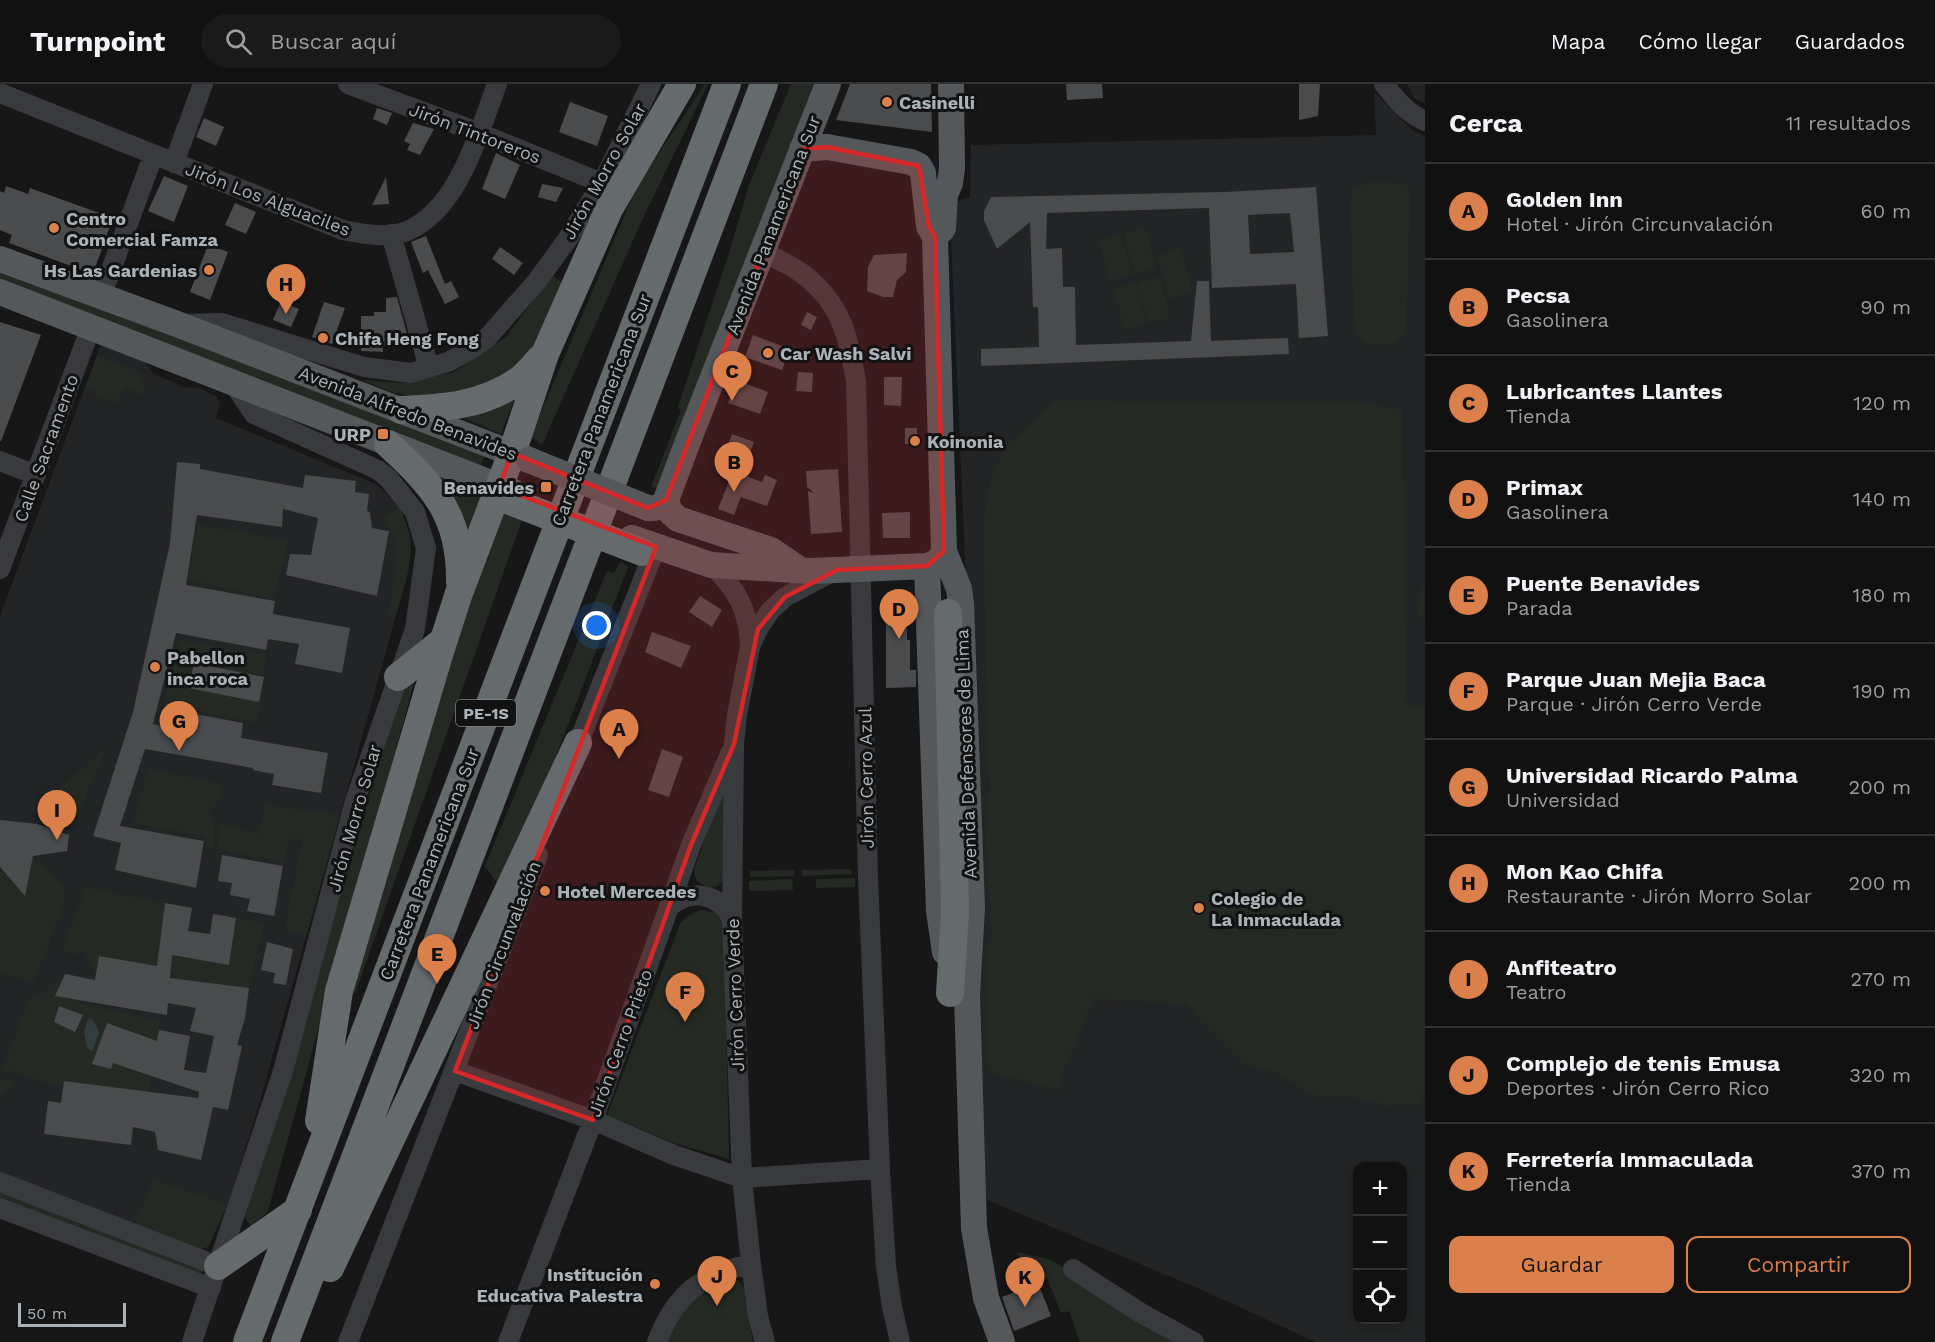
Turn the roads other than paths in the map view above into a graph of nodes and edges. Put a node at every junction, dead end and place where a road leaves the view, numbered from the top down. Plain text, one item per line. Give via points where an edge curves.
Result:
1 (203, 84) edge
2 (348, 84) edge
3 (497, 84) edge
4 (651, 84) edge
5 (682, 84) edge
6 (727, 84) edge
7 (764, 84) edge
8 (828, 84) edge
9 (951, 84) edge
10 (1384, 84) edge
11 (0, 93) edge
12 (1425, 121) edge
13 (478, 133) junction
14 (802, 149) junction
15 (153, 156) junction
16 (174, 163) junction
17 (602, 183) junction
18 (391, 234) junction
19 (935, 237) junction
20 (763, 252) junction
21 (0, 260) edge
22 (0, 292) edge
23 (101, 297) junction
24 (177, 324) junction
25 (91, 327) junction
26 (545, 354) junction
27 (429, 368) junction
28 (233, 383) junction
29 (400, 410) junction
30 (388, 444) junction
31 (521, 457) junction
32 (0, 461) edge
33 (36, 475) junction
34 (504, 493) junction
35 (657, 504) junction
36 (712, 531) junction
37 (650, 549) junction
38 (935, 558) junction
39 (711, 565) junction
40 (0, 569) edge
41 (849, 569) junction
42 (800, 570) junction
43 (459, 592) junction
44 (948, 613) dead end
45 (443, 642) junction
46 (750, 647) junction
47 (398, 677) junction
48 (578, 743) junction
49 (734, 744) junction
50 (669, 907) junction
51 (732, 919) junction
52 (950, 993) junction
53 (455, 1071) junction
54 (593, 1120) junction
55 (880, 1169) junction
56 (742, 1178) junction
57 (310, 1180) junction
58 (0, 1182) edge
59 (0, 1208) edge
60 (298, 1210) junction
61 (751, 1263) junction
62 (1073, 1269) dead end
63 (214, 1277) junction
64 (192, 1342) edge
65 (247, 1342) edge
66 (285, 1342) edge
67 (292, 1342) edge
68 (348, 1342) edge
69 (508, 1342) edge
70 (657, 1342) edge
71 (765, 1342) edge
72 (900, 1342) edge
73 (983, 1342) edge
74 (1002, 1342) edge
75 (1194, 1342) edge

1 - 16 street
2 - 13 street, Jirón Tintoreros
3 - 13 street, Jirón Los Alguaciles
4 - 17 street, Jirón Morro Solar
5 - 26 highway via 609,209
6 - 57 highway, Carretera Panamericana Sur / PE-1S
7 - 66 highway, Carretera Panamericana Sur / PE-1S
8 - 14 main road, Avenida Panamericana Sur
9 - 19 main road, Avenida Defensores de Lima via 952,168 945,194 943,228
10 - 12 street via 1399,104
11 - 15 street, Jirón Los Alguaciles
13 - 17 street, Jirón Tintoreros
13 - 18 street, Jirón Los Alguaciles via 457,182 440,207 405,232
14 - 19 main road via 827,147 919,166 929,226
14 - 20 main road, Avenida Panamericana Sur
15 - 16 street, Jirón Los Alguaciles
15 - 23 street
16 - 18 street, Jirón Los Alguaciles via 343,230
17 - 27 street, Jirón Morro Solar via 567,240 487,338 448,362
18 - 27 street
19 - 38 main road, Avenida Defensores de Lima
20 - 35 main road, Avenida Panamericana Sur via 690,435
20 - 41 street, Jirón Cerro Azul via 808,278 842,320 858,403
21 - 23 main road, Avenida Alfredo Benavides
22 - 25 main road, Avenida Alfredo Benavides
23 - 24 main road, Avenida Alfredo Benavides
24 - 27 street, Jirón Morro Solar via 222,323 364,367 411,373
24 - 29 main road, Avenida Alfredo Benavides
25 - 28 main road, Avenida Alfredo Benavides
25 - 33 street, Calle Sacramento
26 - 29 highway via 520,380 493,396 464,405
26 - 31 highway
28 - 30 main road, Avenida Alfredo Benavides
28 - 47 street, Jirón Morro Solar via 254,414 378,470 415,512 426,548 424,572 415,629
29 - 31 main road, Avenida Alfredo Benavides
30 - 34 main road, Avenida Alfredo Benavides
30 - 43 highway via 417,471 448,514 460,564
31 - 34 highway
31 - 35 main road, Avenida Alfredo Benavides, bridge
32 - 33 street
33 - 40 street, Calle Sacramento
34 - 37 highway, bridge
34 - 43 highway
35 - 36 main road, Avenida Alfredo Benavides via 678,519
36 - 37 main road via 693,542
36 - 42 main road, Avenida Alfredo Benavides via 771,550
37 - 39 main road
37 - 48 street, Jirón Circunvalación
38 - 41 main road
38 - 52 main road, Avenida Defensores de Lima via 939,911
38 - 74 main road, Avenida Defensores de Lima via 958,589 961,604 972,908 967,994 974,1228 986,1298
39 - 42 main road
39 - 46 street, Jirón Cerro Verde via 737,593 750,629
41 - 42 main road
41 - 46 street, Jirón Cerro Verde via 785,597 764,620
41 - 55 street, Jirón Cerro Azul via 868,877
43 - 45 highway
44 - 52 highway via 955,912
45 - 47 highway
45 - 57 highway via 339,991
46 - 49 street, Jirón Cerro Verde
47 - 63 street, Jirón Morro Solar via 355,801 284,1071
48 - 53 street, Jirón Circunvalación
48 - 67 highway via 343,1244
49 - 50 street, Jirón Cerro Prieto
49 - 51 street, Jirón Cerro Verde
50 - 51 street via 683,897 708,896 722,905
50 - 54 street, Jirón Cerro Prieto
51 - 56 street, Jirón Cerro Verde
52 - 73 main road, Avenida Defensores de Lima via 959,1231 970,1300
53 - 54 street
53 - 68 street, Jirón Circunvalación
54 - 56 street via 674,1155
54 - 69 street, Jirón Cerro Prieto
55 - 56 street
55 - 72 street, Jirón Cerro Azul via 886,1266
56 - 61 street, Jirón Cerro Verde
57 - 60 highway, Carretera Panamericana Sur / PE-1S
58 - 63 street
59 - 63 street
60 - 63 highway
60 - 65 highway, Carretera Panamericana Sur / PE-1S
61 - 70 street via 707,1277 690,1291 677,1305
61 - 71 street, Jirón Cerro Verde
62 - 75 street
63 - 64 street, Jirón Morro Solar

